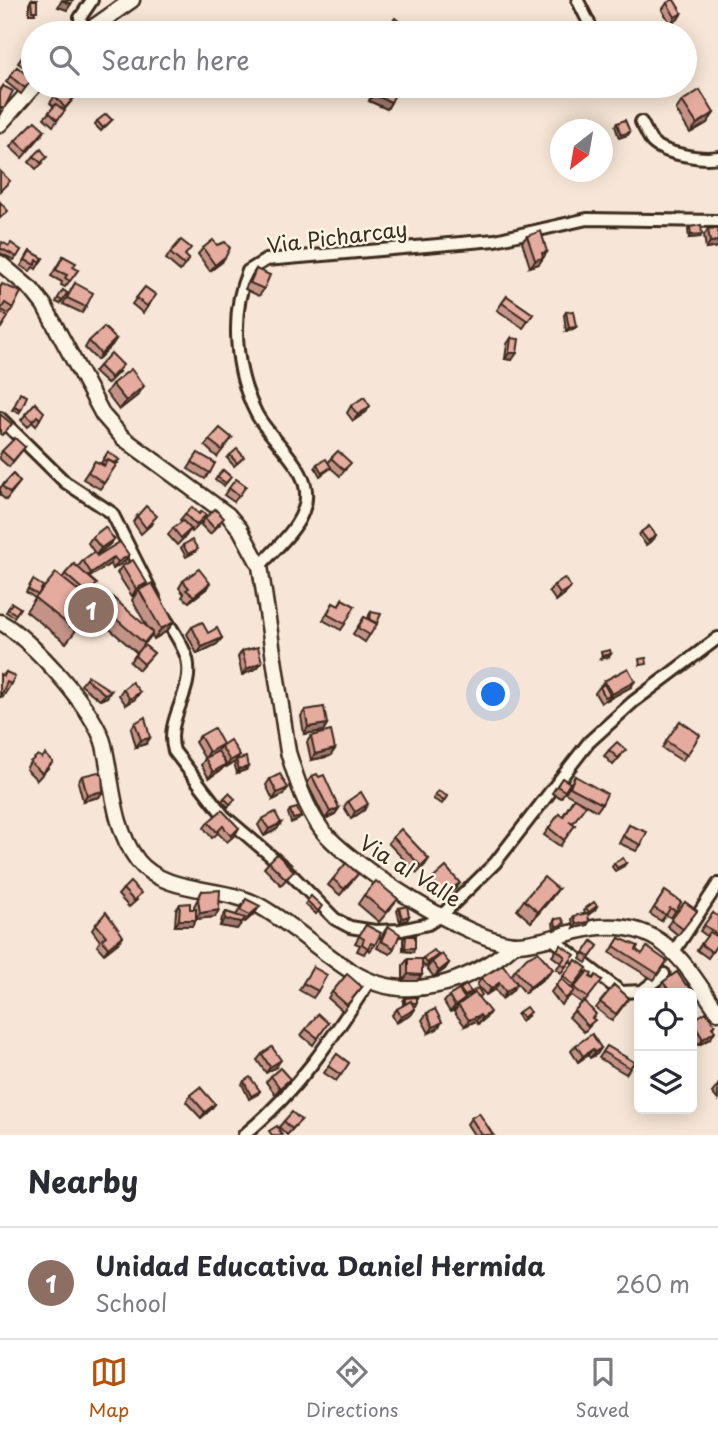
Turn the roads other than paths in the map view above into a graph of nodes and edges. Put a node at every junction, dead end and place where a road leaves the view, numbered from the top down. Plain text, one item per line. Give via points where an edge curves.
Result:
1 (92, 0) edge
2 (132, 0) edge
3 (578, 0) edge
4 (584, 0) edge
5 (81, 21) edge
6 (101, 21) edge
7 (588, 21) edge
8 (23, 98) edge
9 (641, 122) dead end
10 (0, 124) edge
11 (718, 157) edge
12 (718, 221) edge
13 (0, 263) edge
14 (0, 418) edge
15 (260, 566) junction
16 (0, 622) edge
17 (718, 638) edge
18 (718, 884) edge
19 (442, 915) junction
20 (551, 938) junction
21 (515, 944) junction
22 (675, 950) junction
23 (664, 974) edge
24 (370, 980) junction
25 (718, 1012) edge
26 (244, 1135) edge

1 - 5 street
2 - 6 main road
3 - 4 street
3 - 7 street
8 - 10 main road
9 - 11 street via 652,142 661,147 694,158
12 - 15 street, Via Picharcay via 587,219 495,240 266,260 248,271 237,304 245,386 257,415 302,474 306,491 304,510
13 - 15 main road, Via al Valle via 44,305 103,415 123,438 228,515
14 - 19 street via 65,482 104,506 118,521 187,657 187,687 170,738 174,751 208,798 335,919 350,927 375,932 401,930 428,924
15 - 19 main road, Via al Valle via 288,752 316,820 342,850 394,888
16 - 24 main road via 20,635 94,720 119,825 141,864 177,883 256,904
17 - 19 street via 633,702 589,742 495,863
18 - 22 street
19 - 21 main road, Via al Valle via 475,932
20 - 21 main road, Via al Valle
20 - 22 main road, Via al Valle via 600,927 623,928
20 - 23 street via 621,992 642,991
21 - 24 main road via 483,969 447,983 411,990
22 - 25 main road, Via al Valle
24 - 26 street via 317,1061

